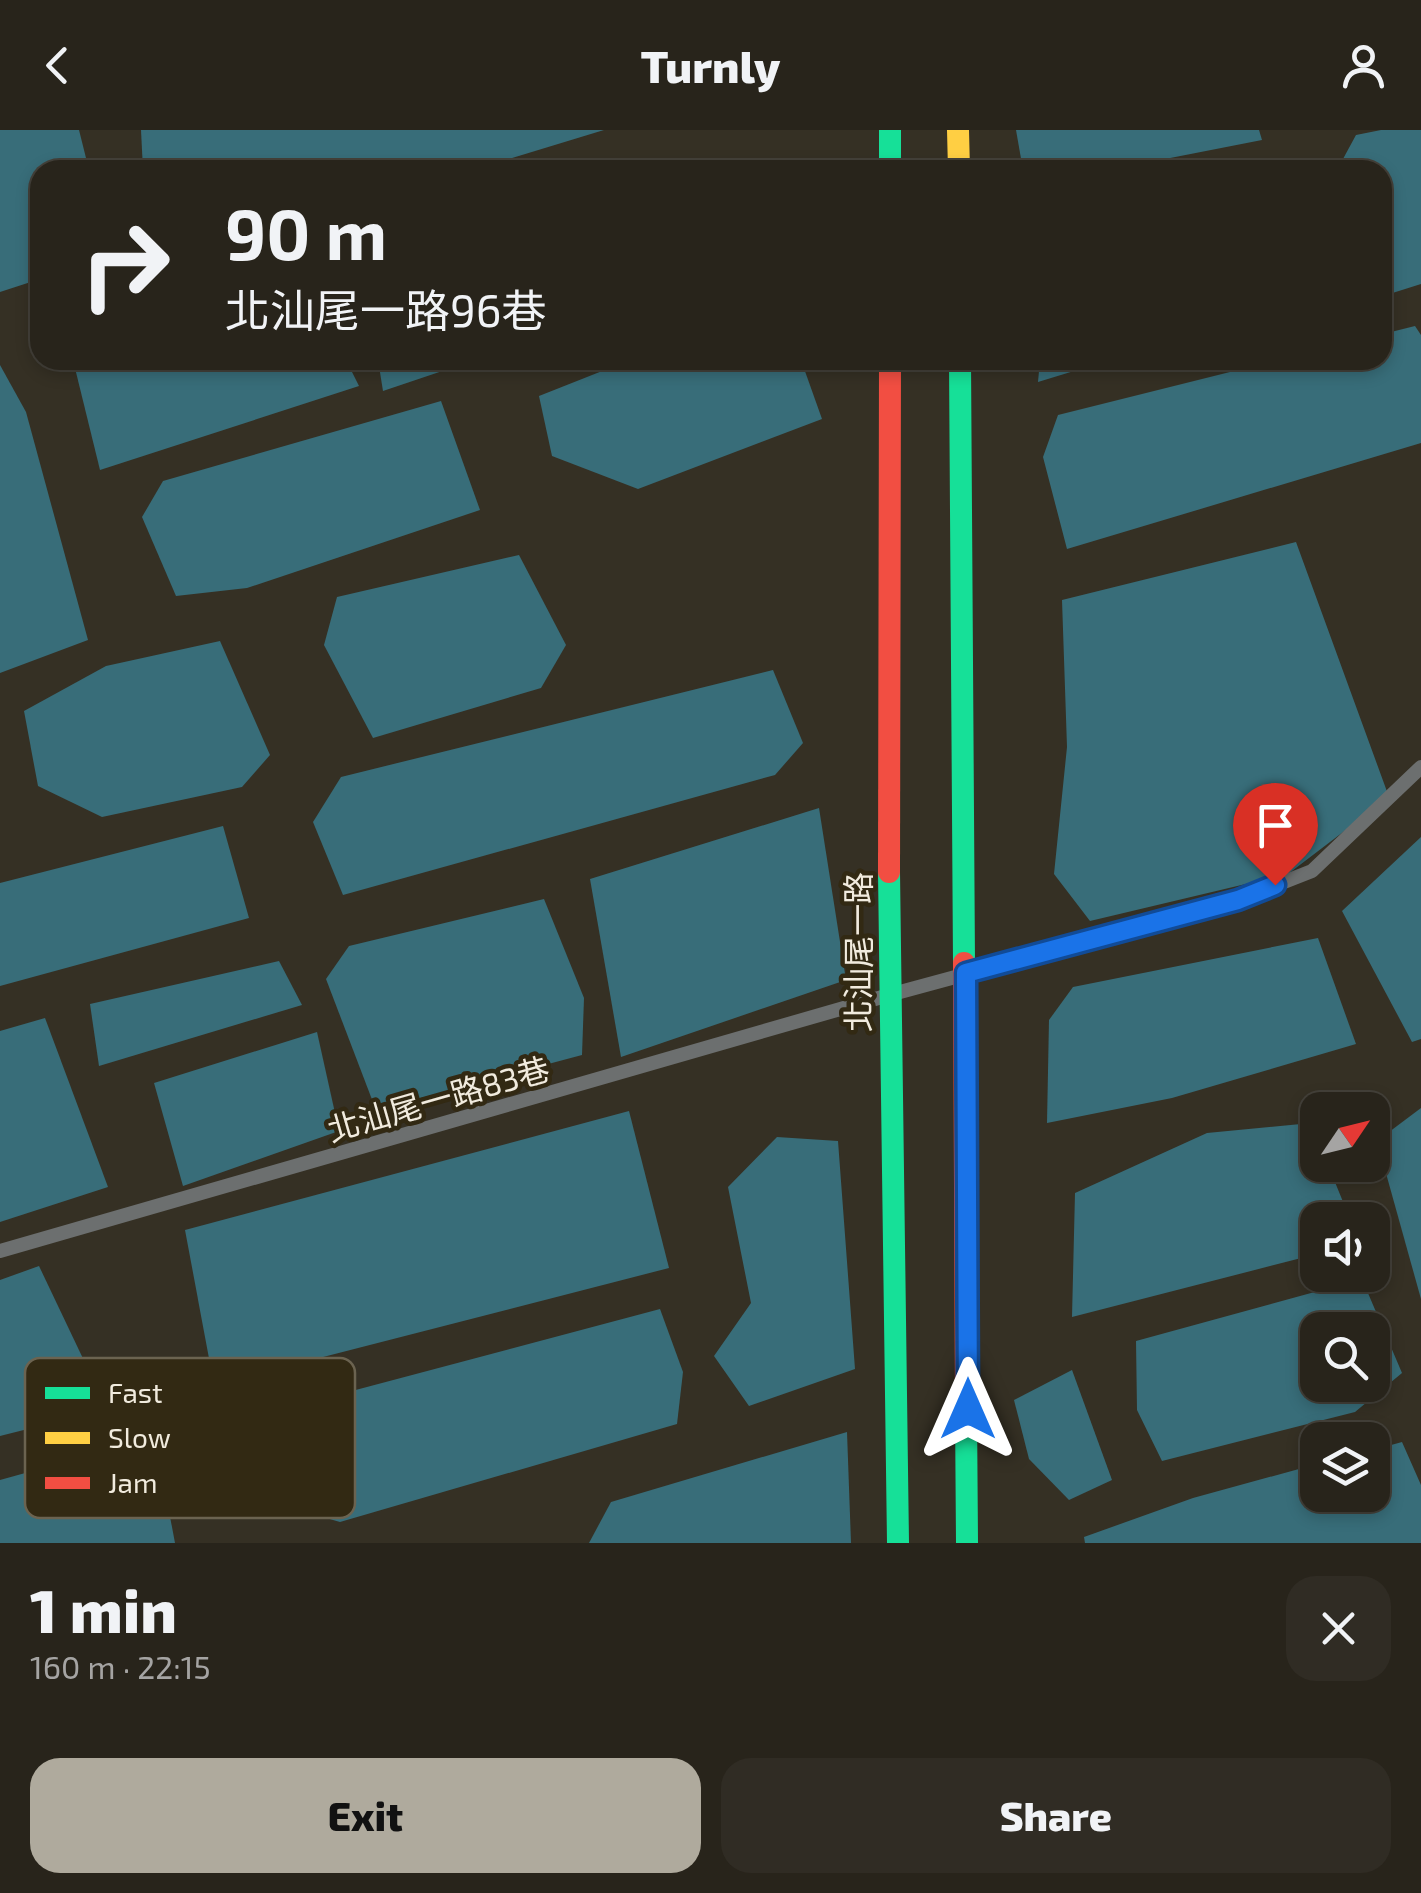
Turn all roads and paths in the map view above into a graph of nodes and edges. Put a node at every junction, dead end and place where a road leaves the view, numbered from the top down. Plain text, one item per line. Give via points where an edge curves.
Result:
1 (890, 130) edge
2 (958, 130) edge
3 (890, 160) edge
4 (959, 160) edge
5 (890, 370) edge
6 (960, 370) edge
7 (1421, 767) edge
8 (966, 973) junction
9 (889, 995) junction
10 (0, 1250) edge
11 (968, 1488) junction
12 (898, 1543) edge
13 (966, 1543) edge
14 (992, 1543) edge

1 - 3 street
2 - 4 street
5 - 9 street, 北汕尾一路
6 - 8 street
7 - 8 lane, 北汕尾一路83巷 via 1312,871 1238,900
8 - 9 lane, 北汕尾一路83巷
8 - 11 street
9 - 10 lane, 北汕尾一路83巷
9 - 12 street, 北汕尾一路
11 - 13 street
11 - 14 street

